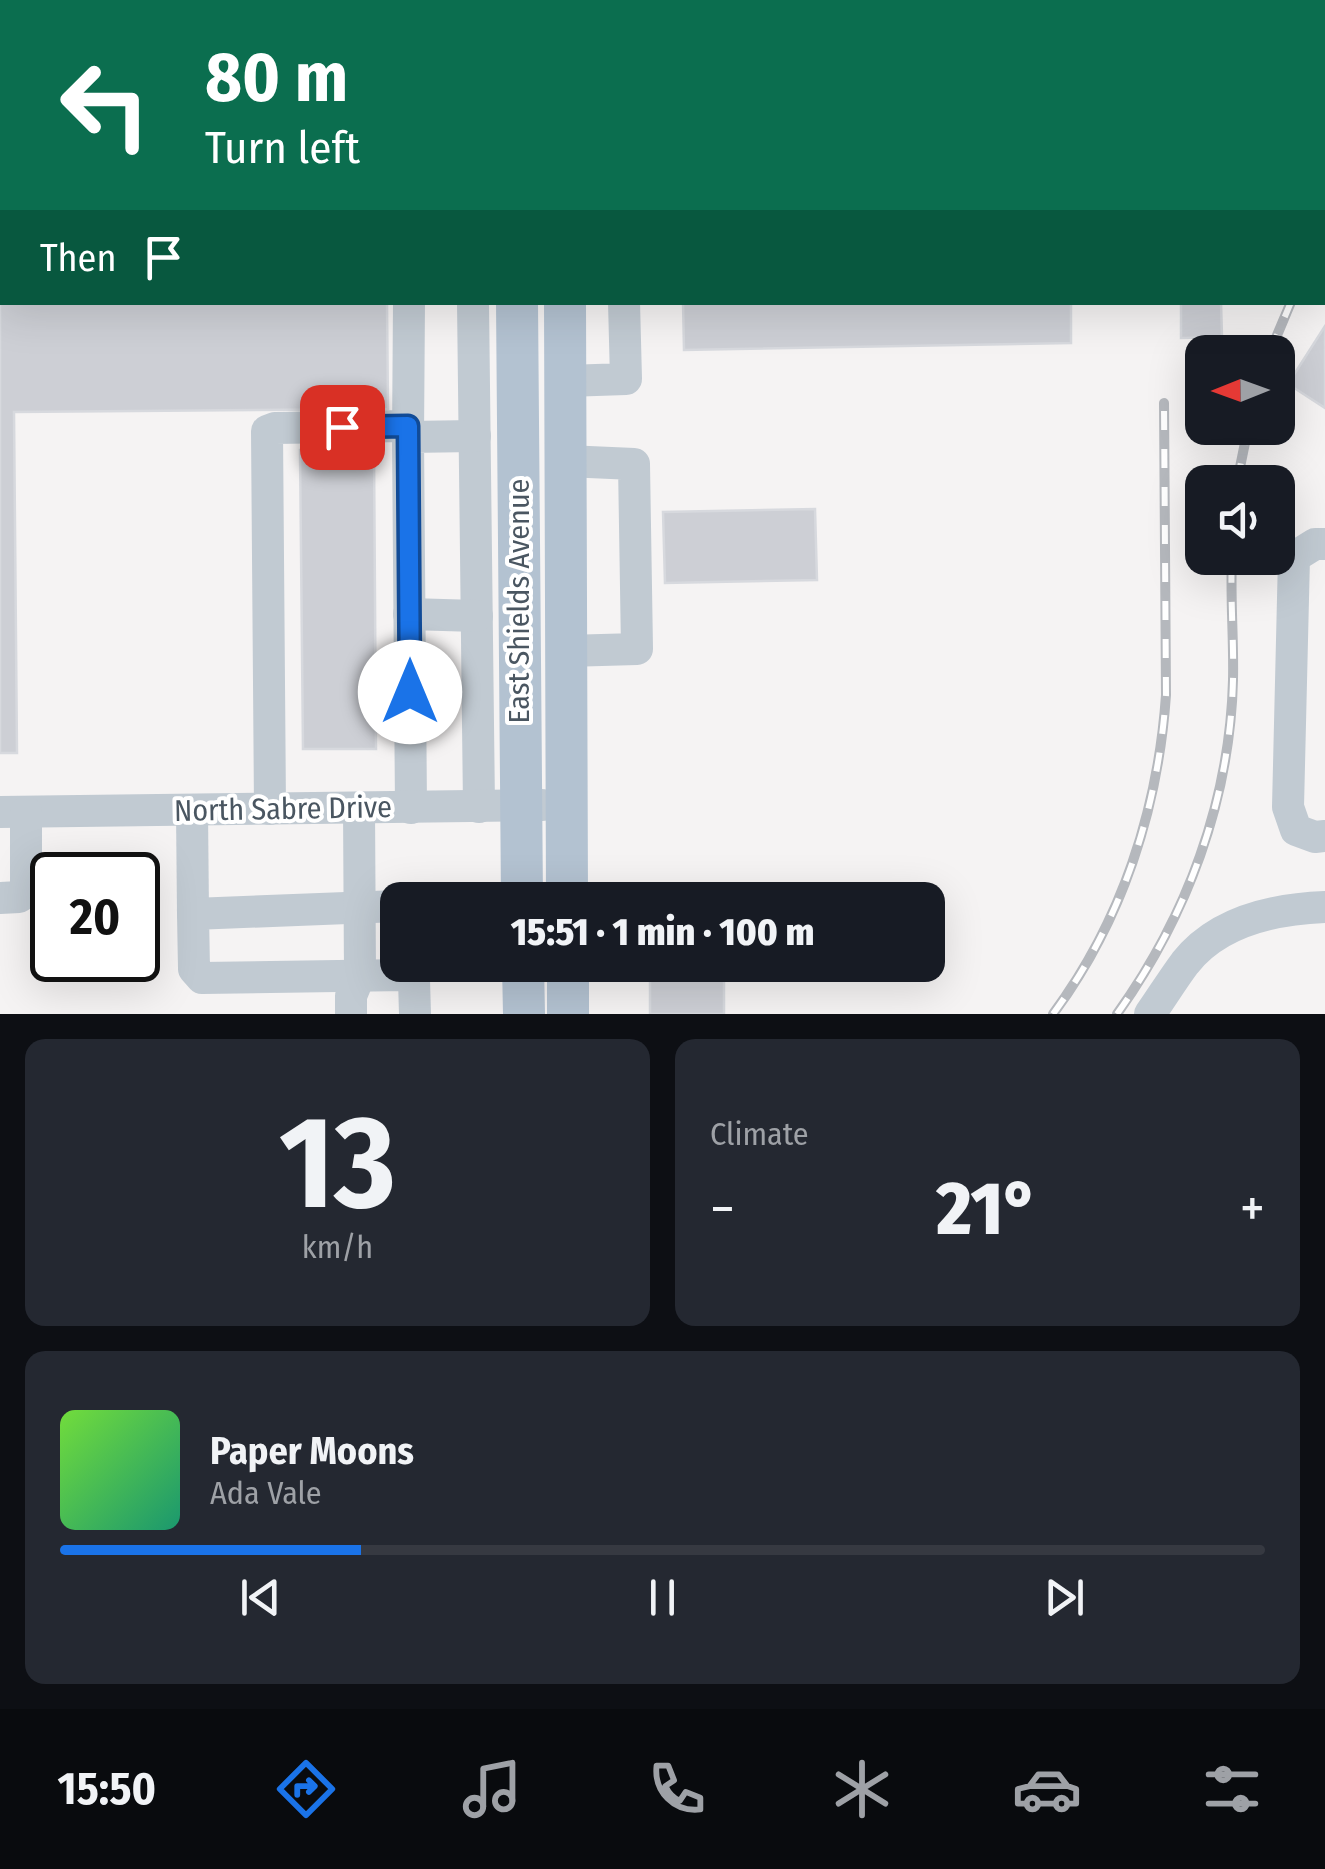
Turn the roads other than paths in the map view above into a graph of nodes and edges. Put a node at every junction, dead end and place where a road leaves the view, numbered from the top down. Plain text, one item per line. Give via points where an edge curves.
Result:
1 (409, 305) edge
2 (473, 305) edge
3 (517, 305) edge
4 (564, 305) edge
5 (624, 305) edge
6 (566, 381) junction
7 (408, 432) junction
8 (475, 436) junction
9 (566, 461) junction
10 (1325, 544) edge
11 (410, 614) junction
12 (477, 616) junction
13 (566, 651) junction
14 (566, 804) junction
15 (500, 807) junction
16 (360, 808) junction
17 (411, 808) junction
18 (192, 810) junction
19 (270, 810) junction
20 (13, 812) edge
21 (1325, 836) edge
22 (518, 882) edge
23 (567, 882) edge
24 (0, 898) edge
25 (380, 906) edge
26 (1325, 906) edge
27 (360, 907) junction
28 (193, 914) junction
29 (360, 974) junction
30 (524, 982) edge
31 (568, 982) edge
32 (351, 1014) edge
33 (414, 1014) edge
34 (524, 1014) edge
35 (568, 1014) edge
36 (1150, 1014) edge

1 - 7 street
2 - 8 street, East Shields Avenue
3 - 15 main road, East Shields Avenue
4 - 6 main road, East Shields Avenue
5 - 6 street via 626,380
6 - 9 main road, East Shields Avenue
7 - 8 street
7 - 11 street
7 - 19 street via 267,431
8 - 12 street, East Shields Avenue
9 - 13 main road, East Shields Avenue
9 - 13 street via 634,464 637,649
10 - 21 street via 1294,556 1288,807 1296,830
11 - 12 street
11 - 17 street
12 - 15 street, East Shields Avenue
13 - 14 main road, East Shields Avenue
14 - 15 street, North Sabre Drive
14 - 23 main road, East Shields Avenue
15 - 17 street, North Sabre Drive
15 - 22 main road, East Shields Avenue
16 - 17 street, North Sabre Drive
16 - 19 street, North Sabre Drive
16 - 27 street
18 - 19 street, North Sabre Drive
18 - 20 street, North Sabre Drive
18 - 28 street
20 - 24 street via 26,892
25 - 27 street
26 - 36 street via 1285,909 1224,929 1188,960
27 - 28 street
27 - 29 street
28 - 29 street via 194,969 202,978
29 - 32 street
29 - 33 street via 414,980
30 - 34 main road
31 - 35 main road

